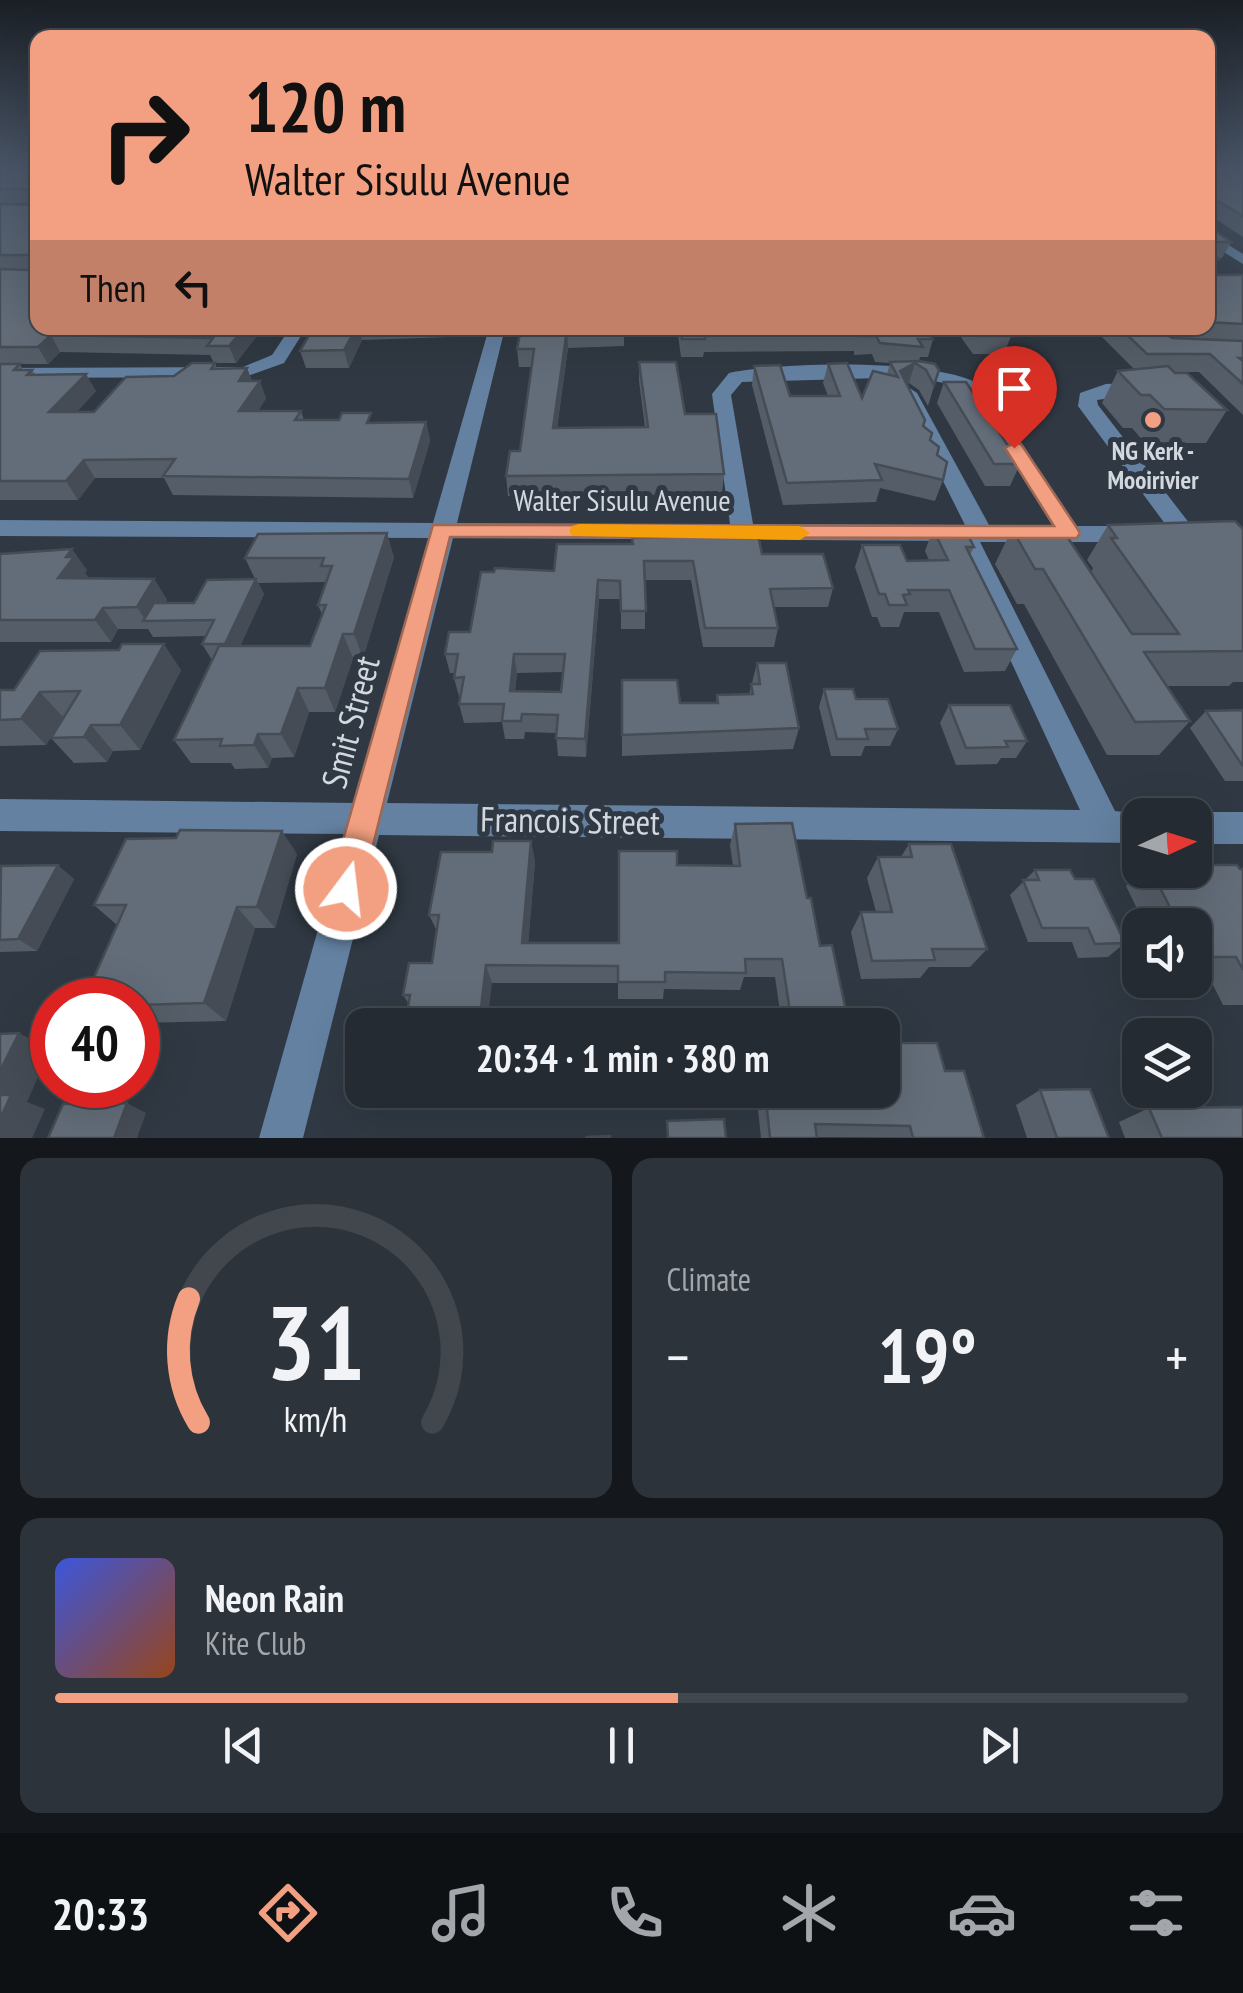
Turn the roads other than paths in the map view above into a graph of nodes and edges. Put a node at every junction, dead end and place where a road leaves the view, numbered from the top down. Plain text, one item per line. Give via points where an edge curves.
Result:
1 (1215, 241) edge
2 (1243, 260) edge
3 (294, 335) edge
4 (495, 335) edge
5 (0, 372) edge
6 (1135, 389) edge
7 (908, 392) edge
8 (0, 528) edge
9 (441, 530) junction
10 (744, 532) junction
11 (1069, 533) junction
12 (973, 535) junction
13 (0, 815) edge
14 (364, 818) junction
15 (1105, 827) junction
16 (1122, 827) edge
17 (1212, 828) edge
18 (1243, 828) edge
19 (282, 1138) edge

1 - 2 street
3 - 5 street via 278,360 246,372
4 - 9 street, Smit Street
6 - 11 street, Walter Sisulu Avenue via 1094,392 1088,406 1195,534
7 - 12 street
8 - 9 street, Walter Sisulu Avenue
9 - 10 street, Walter Sisulu Avenue
9 - 14 street, Smit Street
10 - 11 street via 721,394 726,384 769,373 913,372 951,376 978,392
10 - 12 street, Walter Sisulu Avenue
11 - 12 street, Walter Sisulu Avenue
12 - 15 street
13 - 14 street, Francois Street
14 - 15 street, Francois Street
14 - 19 street, Smit Street
15 - 16 street, Francois Street
17 - 18 street

